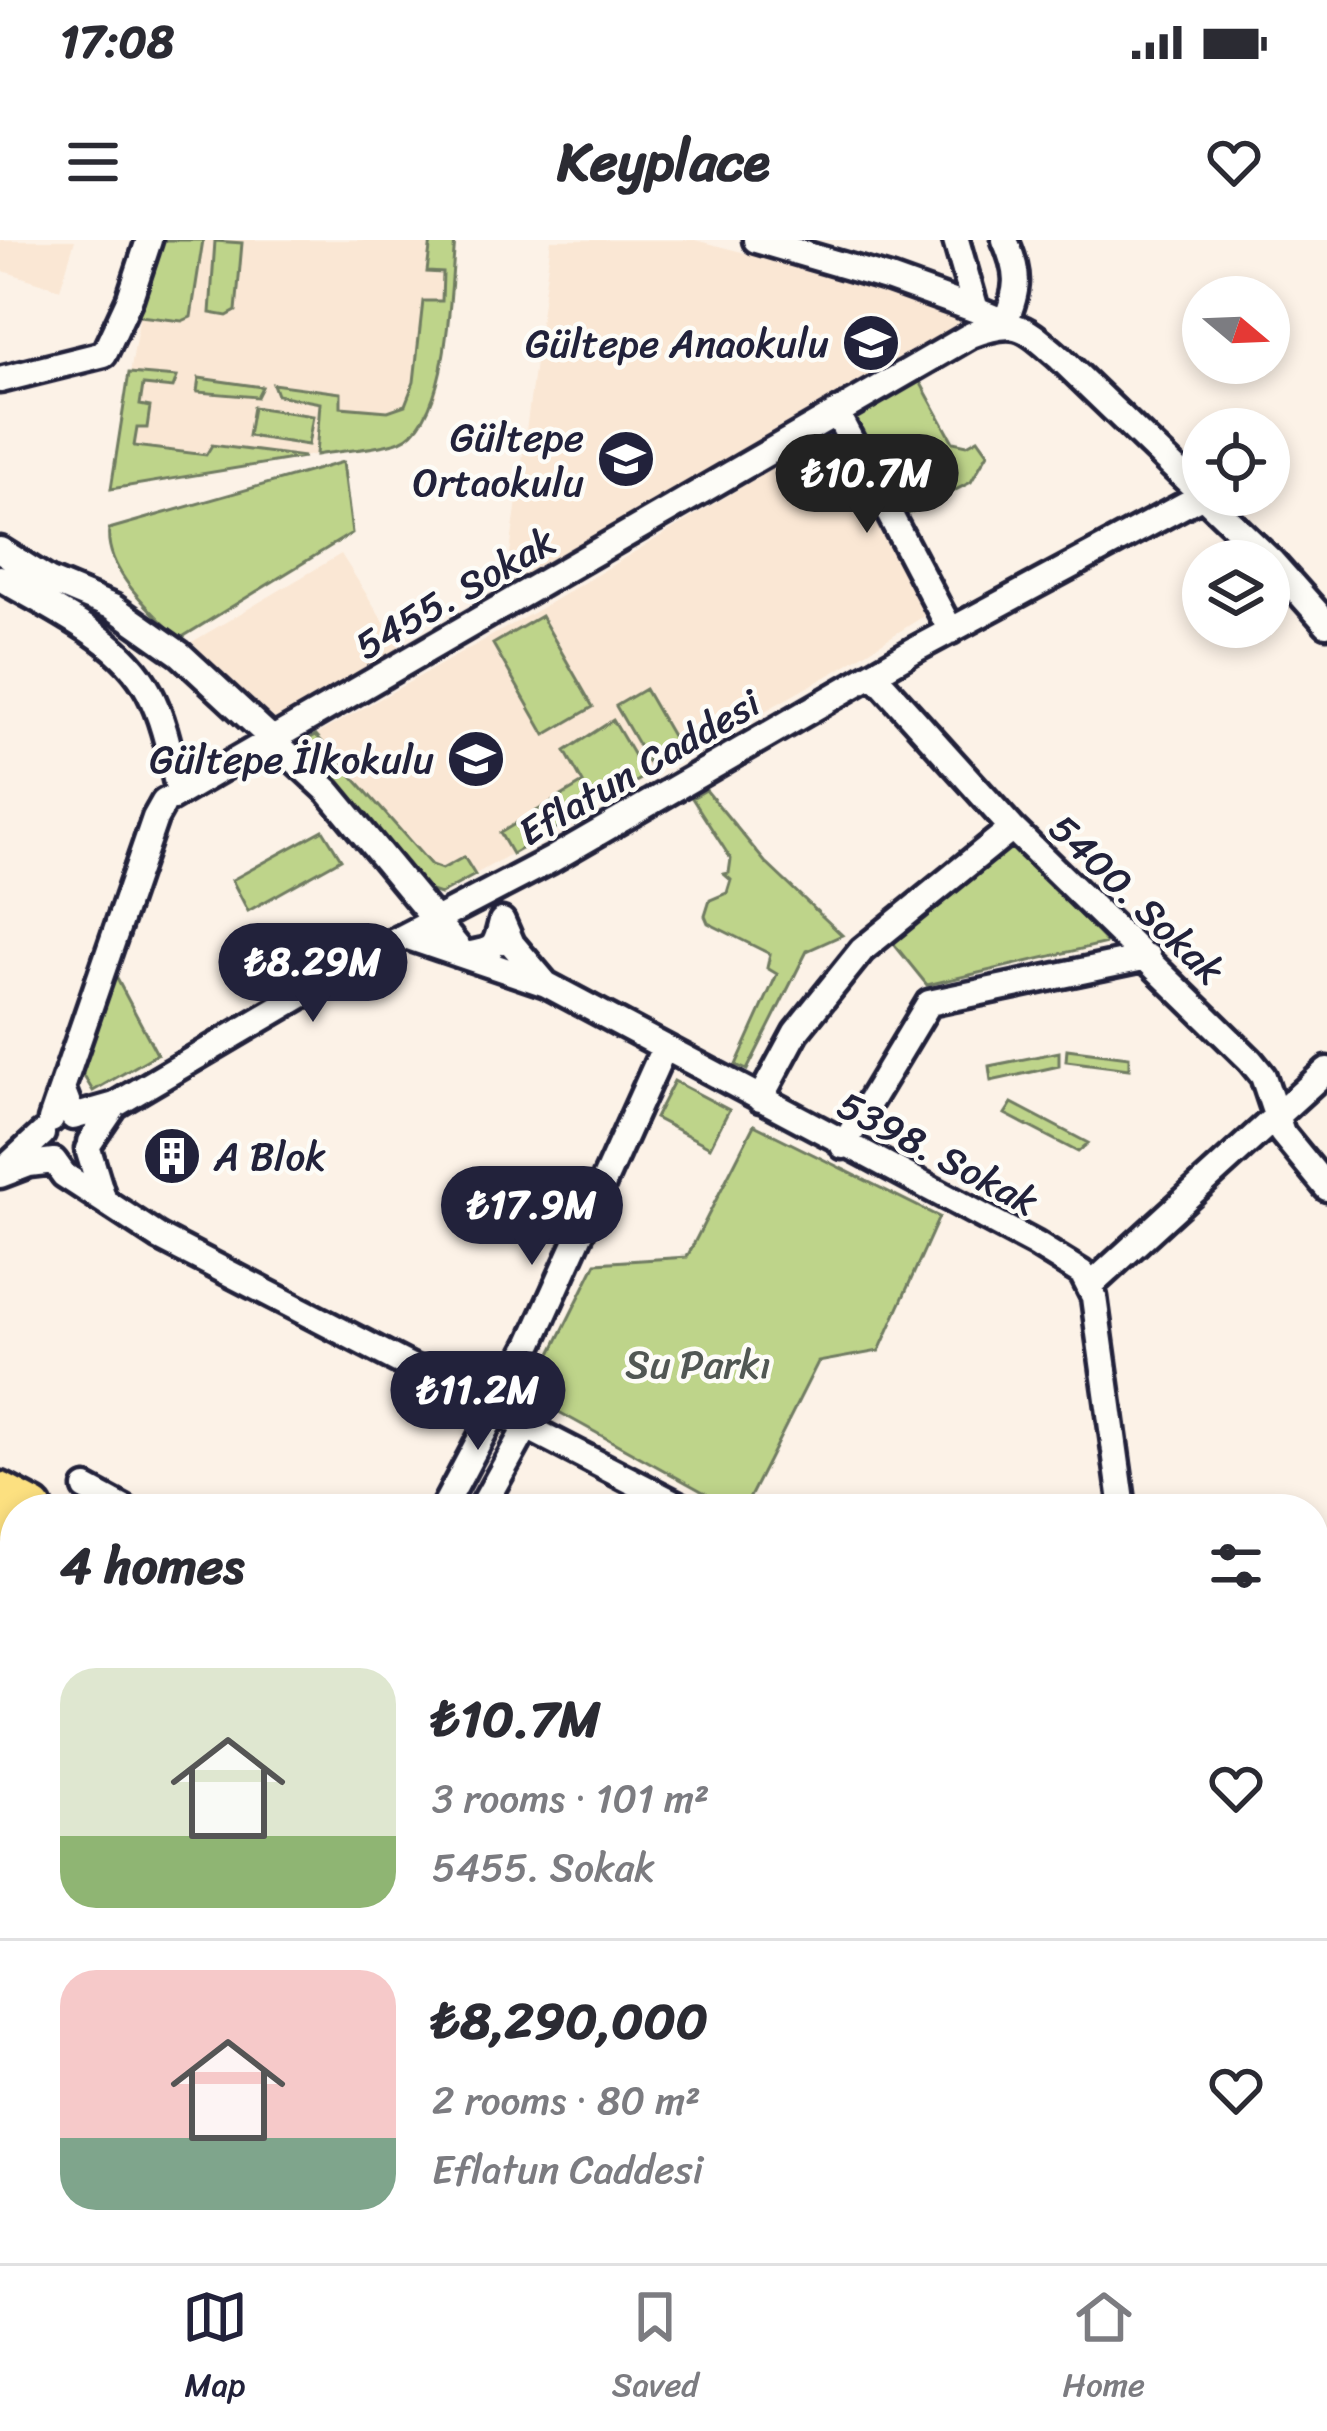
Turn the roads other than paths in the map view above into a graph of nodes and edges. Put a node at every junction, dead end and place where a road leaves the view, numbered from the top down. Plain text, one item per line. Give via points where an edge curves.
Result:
1 (149, 240) edge
2 (756, 240) edge
3 (956, 240) edge
4 (1005, 240) edge
5 (976, 310) junction
6 (1005, 322) junction
7 (0, 380) edge
8 (837, 414) junction
9 (1182, 477) edge
10 (1182, 506) edge
11 (1223, 516) edge
12 (0, 550) edge
13 (0, 578) edge
14 (1327, 624) edge
15 (951, 631) junction
16 (874, 675) junction
17 (274, 741) junction
18 (179, 792) junction
19 (1012, 828) junction
20 (484, 893) junction
21 (436, 919) junction
22 (502, 921) junction
23 (405, 936) junction
24 (464, 955) junction
25 (1148, 957) junction
26 (546, 984) junction
27 (664, 1048) junction
28 (1327, 1070) edge
29 (760, 1099) junction
30 (115, 1105) junction
31 (1275, 1115) junction
32 (55, 1123) junction
33 (89, 1145) junction
34 (843, 1146) junction
35 (54, 1161) junction
36 (0, 1174) edge
37 (1327, 1188) edge
38 (104, 1201) junction
39 (1091, 1286) junction
40 (497, 1410) junction
41 (527, 1426) junction
42 (86, 1488) dead end
43 (97, 1494) edge
44 (451, 1494) edge
45 (489, 1494) edge
46 (657, 1494) edge
47 (1121, 1494) edge

1 - 7 street via 104,354
2 - 5 street
3 - 5 street
4 - 6 street via 1018,291
5 - 6 street
6 - 8 street, 5455. Sokak
6 - 9 street via 1026,328
8 - 15 street
8 - 17 street, 5455. Sokak
10 - 15 street, Eflatun Caddesi
11 - 14 street
12 - 17 street via 113,607 180,654
13 - 18 street via 129,663 160,717
15 - 16 street, Eflatun Caddesi
16 - 19 street, 5400. Sokak
16 - 20 street, Eflatun Caddesi
17 - 18 street, 5455. Sokak
17 - 21 street via 328,791
18 - 32 street, 5455. Sokak via 155,818
19 - 25 street, 5400. Sokak
19 - 29 street via 862,950 796,1032
20 - 21 street, Eflatun Caddesi
20 - 22 street, 5398. Sokak
21 - 23 street, Eflatun Caddesi
21 - 24 street
22 - 24 street via 490,951
22 - 26 street, 5398. Sokak
23 - 24 street, 5398. Sokak
23 - 30 street, Eflatun Caddesi
24 - 26 street, 5398. Sokak
25 - 31 street, 5400. Sokak via 1263,1076
25 - 34 street via 929,1003
26 - 27 street, 5398. Sokak
27 - 29 street, 5398. Sokak
27 - 40 street
28 - 31 street
29 - 34 street, 5398. Sokak
30 - 32 street
30 - 33 street
31 - 37 street, 5400. Sokak
31 - 39 street
32 - 33 street via 86,1126
32 - 35 street via 43,1149
32 - 36 street
33 - 35 street via 69,1163
33 - 38 street
34 - 39 street, 5398. Sokak via 1035,1244
35 - 36 street
35 - 38 street
38 - 40 street
39 - 47 street
40 - 41 street
40 - 44 street
41 - 45 street
41 - 46 street
42 - 43 street

